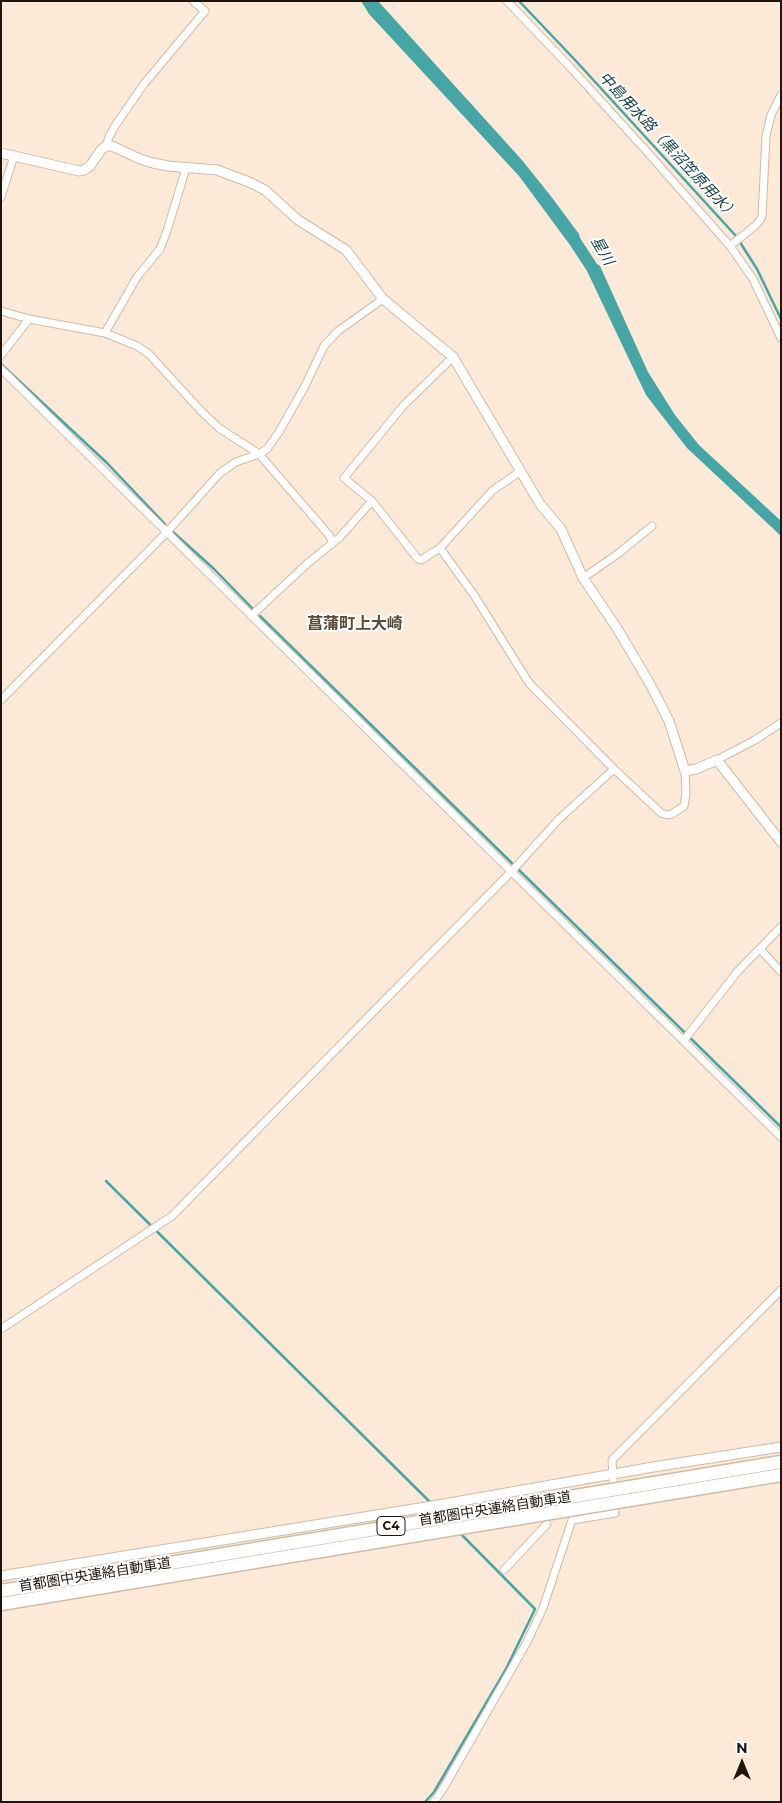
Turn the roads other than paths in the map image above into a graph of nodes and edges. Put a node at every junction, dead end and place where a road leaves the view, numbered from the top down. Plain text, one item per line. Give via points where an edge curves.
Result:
1 (193, 1) edge
2 (507, 1) edge
3 (781, 95) edge
4 (106, 146) junction
5 (1, 153) edge
6 (14, 156) junction
7 (186, 168) junction
8 (1, 197) edge
9 (732, 244) junction
10 (383, 299) junction
11 (1, 311) edge
12 (28, 319) junction
13 (105, 334) junction
14 (781, 338) edge
15 (1, 355) edge
16 (453, 357) junction
17 (1, 369) edge
18 (259, 454) junction
19 (521, 471) junction
20 (372, 502) junction
21 (652, 526) dead end
22 (166, 532) junction
23 (333, 543) junction
24 (440, 548) junction
25 (583, 578) junction
26 (251, 616) junction
27 (1, 700) edge
28 (781, 723) edge
29 (717, 760) junction
30 (614, 769) junction
31 (685, 771) junction
32 (781, 842) edge
33 (512, 871) junction
34 (781, 927) edge
35 (760, 949) junction
36 (781, 972) edge
37 (684, 1040) junction
38 (781, 1137) edge
39 (781, 1290) edge
40 (1, 1329) edge
41 (781, 1447) edge
42 (781, 1462) edge
43 (612, 1474) junction
44 (781, 1475) edge
45 (547, 1524) dead end
46 (504, 1570) dead end
47 (1, 1576) edge
48 (1, 1591) edge
49 (1, 1604) edge
50 (434, 1802) edge

1 - 4 street via 204,11 144,84 108,137
2 - 9 street
3 - 9 street via 766,131 762,217 744,237
4 - 6 street via 90,166 79,171
4 - 7 street via 154,163
5 - 6 street
6 - 8 street
7 - 10 street via 217,170 265,190 298,220 346,250
7 - 13 street via 160,249 137,277
9 - 14 street
10 - 16 street
10 - 18 street via 338,331 324,346 279,432 267,449
11 - 12 street
12 - 13 street
12 - 15 street
13 - 18 street via 149,354 219,428
16 - 19 street
16 - 20 street via 403,406 344,478
17 - 22 street
18 - 22 street via 227,467
18 - 23 street
19 - 24 street via 493,490
19 - 25 street via 540,504 561,529
20 - 23 street
20 - 24 street via 418,559
21 - 25 street
22 - 26 street
22 - 27 street
23 - 26 street
24 - 30 street via 474,595 529,683
25 - 31 street via 617,628 662,706
26 - 33 street
28 - 29 street
29 - 31 street
29 - 32 street
30 - 31 street via 667,815 684,806
30 - 33 street via 559,819
33 - 37 street
33 - 40 street via 172,1216
34 - 35 street
35 - 36 street
35 - 37 street via 738,971
37 - 38 street
39 - 43 street via 612,1460
41 - 43 street
42 - 48 highway, 首都圏中央連絡自動車道 / C4, bridge
43 - 47 street
43 - 50 street via 615,1513 572,1520 531,1634
44 - 49 highway, 首都圏中央連絡自動車道 / C4, bridge
45 - 46 street

